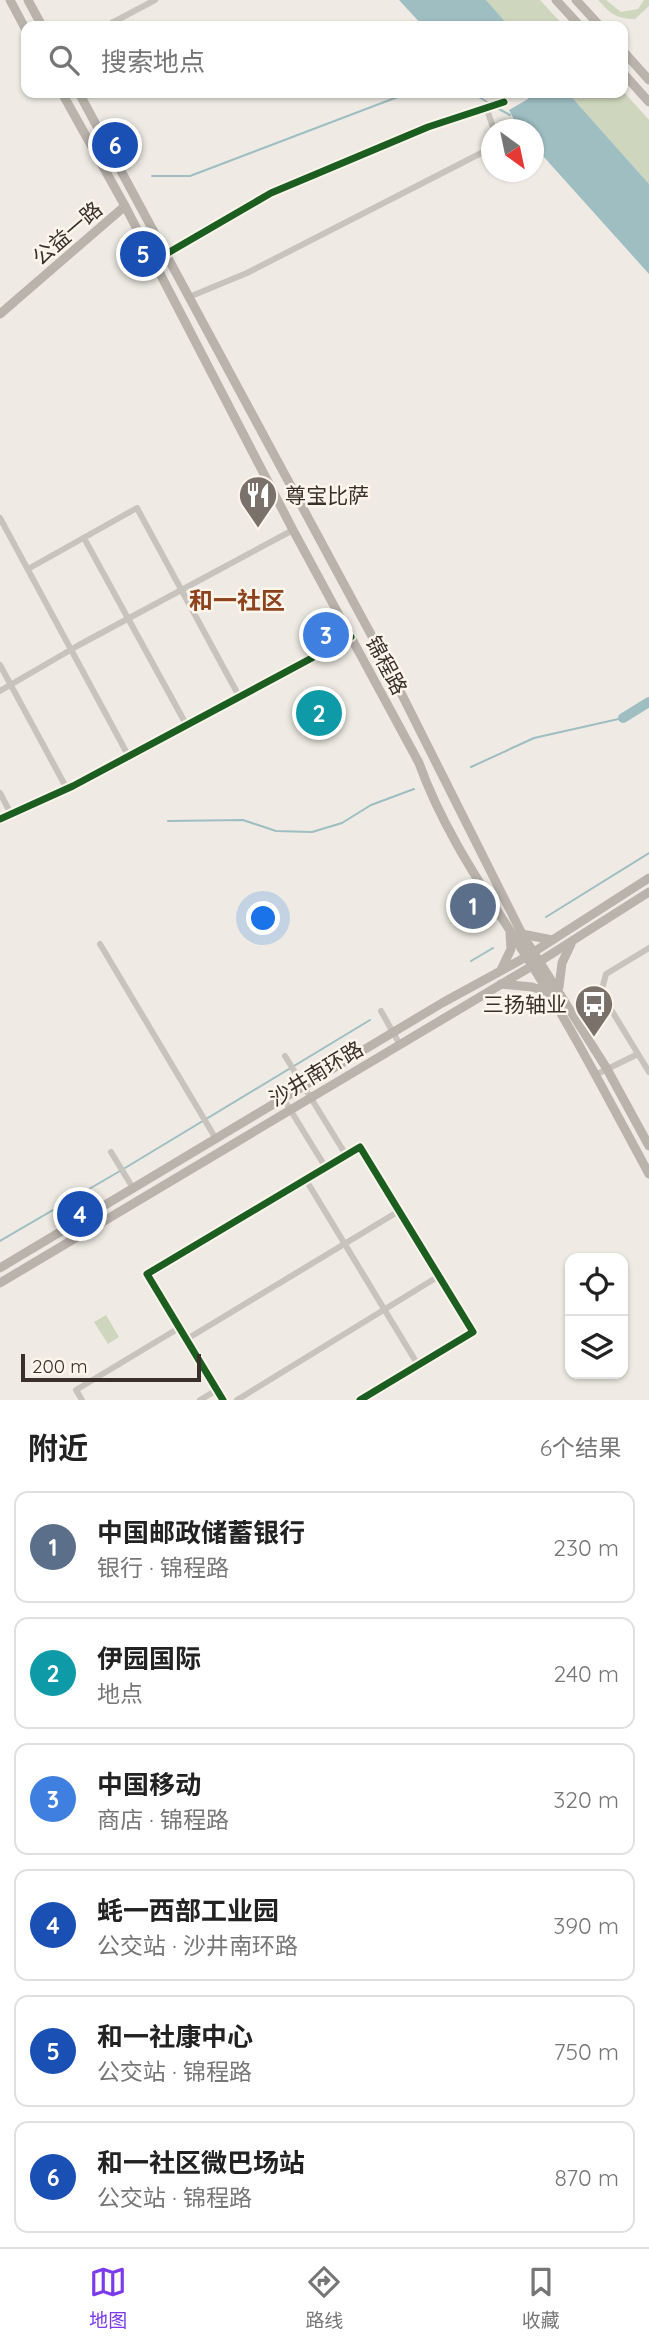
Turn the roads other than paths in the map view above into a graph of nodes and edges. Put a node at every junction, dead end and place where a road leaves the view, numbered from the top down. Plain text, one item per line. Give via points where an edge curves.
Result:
1 (4, 0) edge
2 (28, 0) edge
3 (155, 0) edge
4 (556, 0) edge
5 (576, 0) edge
6 (11, 3) edge
7 (21, 21) edge
8 (39, 21) edge
9 (115, 21) edge
10 (575, 21) edge
11 (595, 21) edge
12 (628, 57) edge
13 (628, 79) edge
14 (649, 80) edge
15 (65, 98) edge
16 (82, 98) edge
17 (504, 102) dead end
18 (649, 102) edge
19 (486, 107) junction
20 (491, 119) edge
21 (481, 154) edge
22 (125, 206) junction
23 (166, 254) junction
24 (189, 297) junction
25 (0, 314) edge
26 (304, 511) junction
27 (0, 518) edge
28 (289, 520) junction
29 (293, 530) junction
30 (84, 538) junction
31 (28, 569) junction
32 (181, 590) junction
33 (129, 618) junction
34 (352, 637) junction
35 (71, 650) junction
36 (0, 665) edge
37 (11, 685) junction
38 (0, 691) edge
39 (240, 698) junction
40 (187, 726) junction
41 (130, 757) junction
42 (67, 789) junction
43 (0, 793) edge
44 (11, 814) junction
45 (0, 819) edge
46 (649, 878) edge
47 (649, 892) edge
48 (510, 933) junction
49 (522, 934) junction
50 (552, 940) junction
51 (572, 942) junction
52 (100, 944) dead end
53 (649, 948) edge
54 (531, 958) junction
55 (542, 960) junction
56 (499, 972) junction
57 (499, 984) junction
58 (559, 988) junction
59 (548, 992) junction
60 (381, 1012) dead end
61 (393, 1032) junction
62 (400, 1043) junction
63 (638, 1054) junction
64 (285, 1055) dead end
65 (607, 1069) junction
66 (649, 1072) edge
67 (595, 1075) junction
68 (304, 1086) junction
69 (310, 1096) junction
70 (283, 1098) junction
71 (289, 1109) junction
72 (646, 1135) edge
73 (216, 1139) junction
74 (632, 1143) junction
75 (649, 1146) edge
76 (111, 1152) dead end
77 (346, 1155) junction
78 (326, 1168) junction
79 (649, 1174) edge
80 (306, 1180) junction
81 (133, 1188) junction
82 (399, 1211) junction
83 (344, 1244) junction
84 (0, 1268) edge
85 (439, 1276) junction
86 (0, 1283) edge
87 (384, 1310) junction
88 (179, 1328) junction
89 (187, 1339) junction
90 (418, 1365) junction
91 (217, 1390) junction
92 (82, 1400) edge
93 (200, 1400) edge
94 (223, 1400) edge
95 (237, 1400) edge
96 (360, 1400) edge

1 - 6 main road
2 - 8 main road
3 - 9 street
4 - 10 main road
5 - 11 main road
6 - 7 main road
12 - 14 main road
13 - 18 main road
15 - 22 main road, 锦程路
16 - 23 main road, 锦程路
17 - 19 street
19 - 20 street
19 - 23 street via 271,193
21 - 24 street via 247,273
22 - 25 main road, 公益一路
22 - 28 main road, 锦程路
23 - 24 main road, 锦程路
24 - 26 main road, 锦程路
26 - 28 main road
26 - 49 main road, 锦程路 via 382,653
27 - 31 street
28 - 29 main road, 锦程路
29 - 32 street
29 - 34 main road, 锦程路
30 - 31 street
30 - 32 street via 137,508
30 - 33 street
31 - 35 street
32 - 33 street
32 - 39 street
33 - 35 street
33 - 40 street
34 - 39 street
34 - 48 main road, 锦程路 via 419,764 430,795
35 - 37 street
35 - 41 street
36 - 37 street
37 - 38 street
37 - 42 street
39 - 40 street
40 - 41 street
41 - 42 street
42 - 44 street
43 - 44 street
44 - 45 street
46 - 50 main road, 沙井南环路
47 - 51 main road, 沙井南环路
48 - 54 main road, 锦程路
48 - 56 main road via 511,949
49 - 50 main road
49 - 54 main road, 锦程路
50 - 54 main road, 沙井南环路
51 - 55 main road, 沙井南环路
51 - 58 main road via 562,963
52 - 73 street
53 - 63 street via 606,974 601,993
54 - 55 main road, 沙井南环路
54 - 56 main road, 沙井南环路
54 - 57 main road, 沙井南环路
54 - 59 main road, 锦程路
55 - 58 main road
56 - 61 main road, 沙井南环路
57 - 59 main road
57 - 62 main road, 沙井南环路
58 - 65 main road
59 - 67 main road, 锦程路
60 - 61 street
61 - 62 street
61 - 68 main road, 沙井南环路
62 - 69 main road, 沙井南环路
63 - 65 street
63 - 66 street
64 - 68 street
65 - 67 street
65 - 72 main road
67 - 74 main road, 锦程路
68 - 69 street
68 - 70 main road, 沙井南环路
69 - 71 main road, 沙井南环路
69 - 77 street
70 - 71 street
70 - 73 main road, 沙井南环路
71 - 78 street
71 - 86 main road, 沙井南环路
72 - 74 street
72 - 75 main road
73 - 81 main road, 沙井南环路
74 - 79 main road, 锦程路
76 - 81 street
77 - 78 street
77 - 82 street via 360,1147
78 - 80 street
80 - 83 street
80 - 88 street via 147,1274
81 - 84 main road, 沙井南环路
82 - 83 street
82 - 85 street
83 - 87 street
83 - 89 street
85 - 87 street
85 - 90 street via 473,1332
87 - 90 street
87 - 95 street
88 - 89 street
88 - 92 street via 76,1390
89 - 91 street
90 - 96 street
91 - 93 street
91 - 94 street

